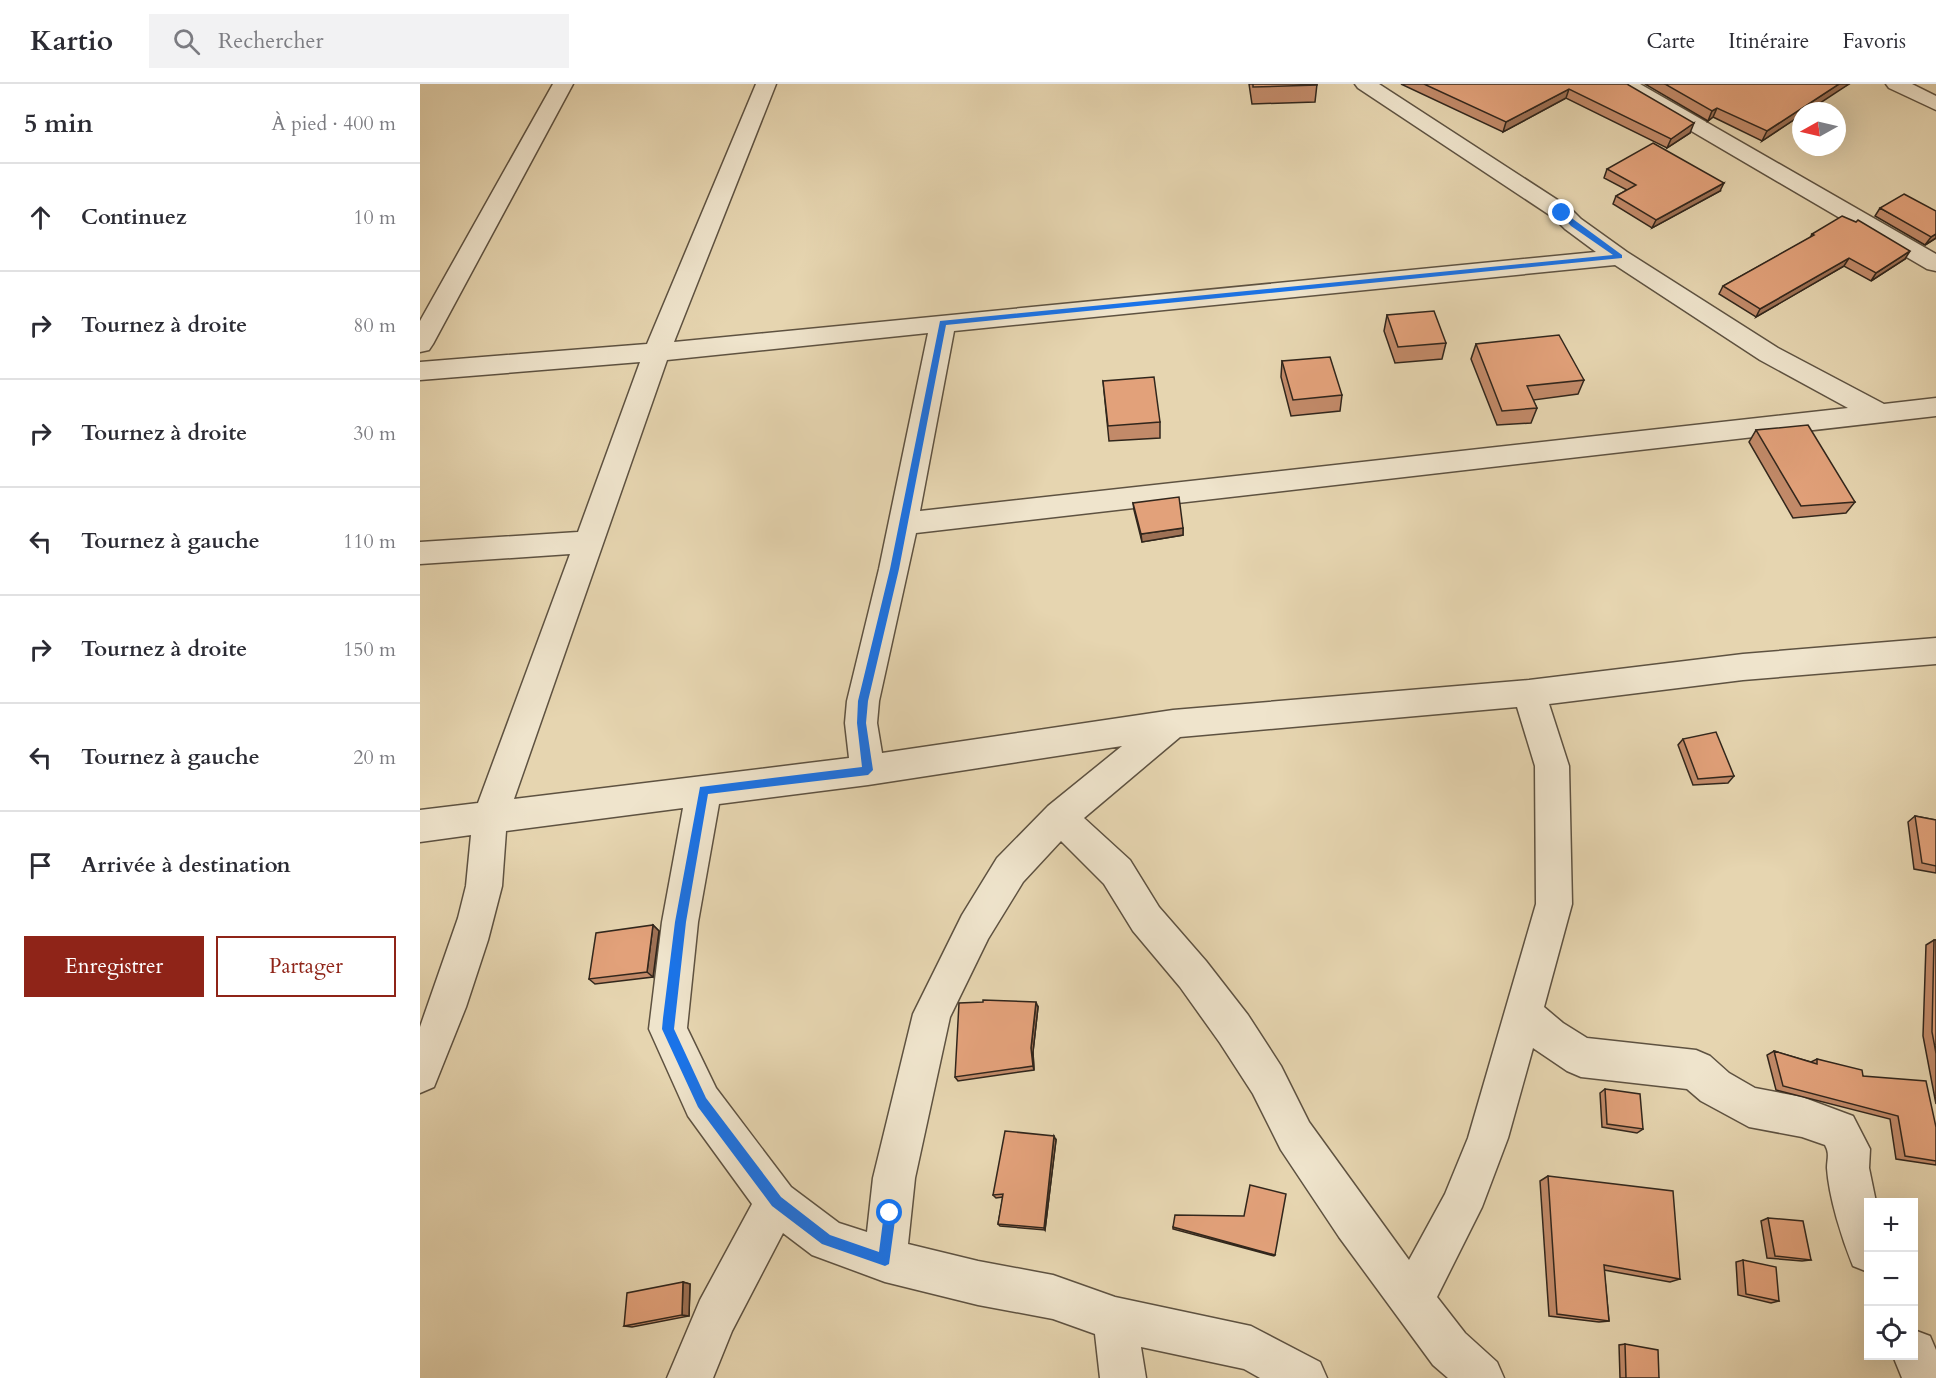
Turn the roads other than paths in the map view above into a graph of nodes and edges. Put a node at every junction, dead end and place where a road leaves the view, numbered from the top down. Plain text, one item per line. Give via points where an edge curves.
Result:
1 (563, 84) edge
2 (766, 84) edge
3 (1625, 84) edge
4 (1896, 84) edge
5 (1382, 87) edge
6 (1936, 104) edge
7 (1619, 257) junction
8 (1936, 264) edge
9 (943, 323) junction
10 (420, 344) edge
11 (657, 352) junction
12 (420, 371) edge
13 (1936, 407) edge
14 (1880, 413) junction
15 (903, 524) junction
16 (588, 542) junction
17 (420, 553) edge
18 (1936, 651) edge
19 (1529, 693) junction
20 (1173, 724) junction
21 (868, 770) junction
22 (704, 790) junction
23 (490, 817) junction
24 (1060, 817) junction
25 (420, 826) edge
26 (1522, 1012) junction
27 (420, 1073) edge
28 (776, 1202) junction
29 (1864, 1241) edge
30 (885, 1260) junction
31 (1412, 1300) junction
32 (1116, 1319) junction
33 (1917, 1360) edge
34 (690, 1378) edge
35 (1123, 1378) edge
36 (1304, 1378) edge
37 (1480, 1378) edge
38 (1925, 1378) edge

1 - 10 street
2 - 11 street
3 - 8 street
4 - 6 street
5 - 7 street
7 - 9 street
7 - 14 street via 1769,354
9 - 11 street
9 - 15 street
11 - 12 street
11 - 16 street
13 - 14 street
14 - 15 street
15 - 21 street via 863,701 861,723
16 - 17 street
16 - 23 street
18 - 19 street via 1743,667
19 - 20 street
19 - 26 street via 1552,766 1554,904
20 - 21 street
20 - 24 street
21 - 22 street
22 - 23 street
22 - 28 street via 680,922 668,1029 702,1102
23 - 25 street
23 - 27 street via 482,894 462,965
24 - 30 street via 1010,870 975,927 932,1014 894,1178
24 - 31 street via 1117,872 1146,919 1234,1029 1267,1080 1295,1136
26 - 29 street via 1581,1057 1696,1070 1715,1087 1749,1107 1802,1117 1839,1130 1850,1149 1848,1168
26 - 31 street via 1484,1148 1461,1207
28 - 30 street via 826,1240
28 - 34 street via 716,1316
30 - 32 street via 1053,1297
31 - 37 street via 1449,1349
32 - 35 street
32 - 36 street via 1251,1348
33 - 38 street

